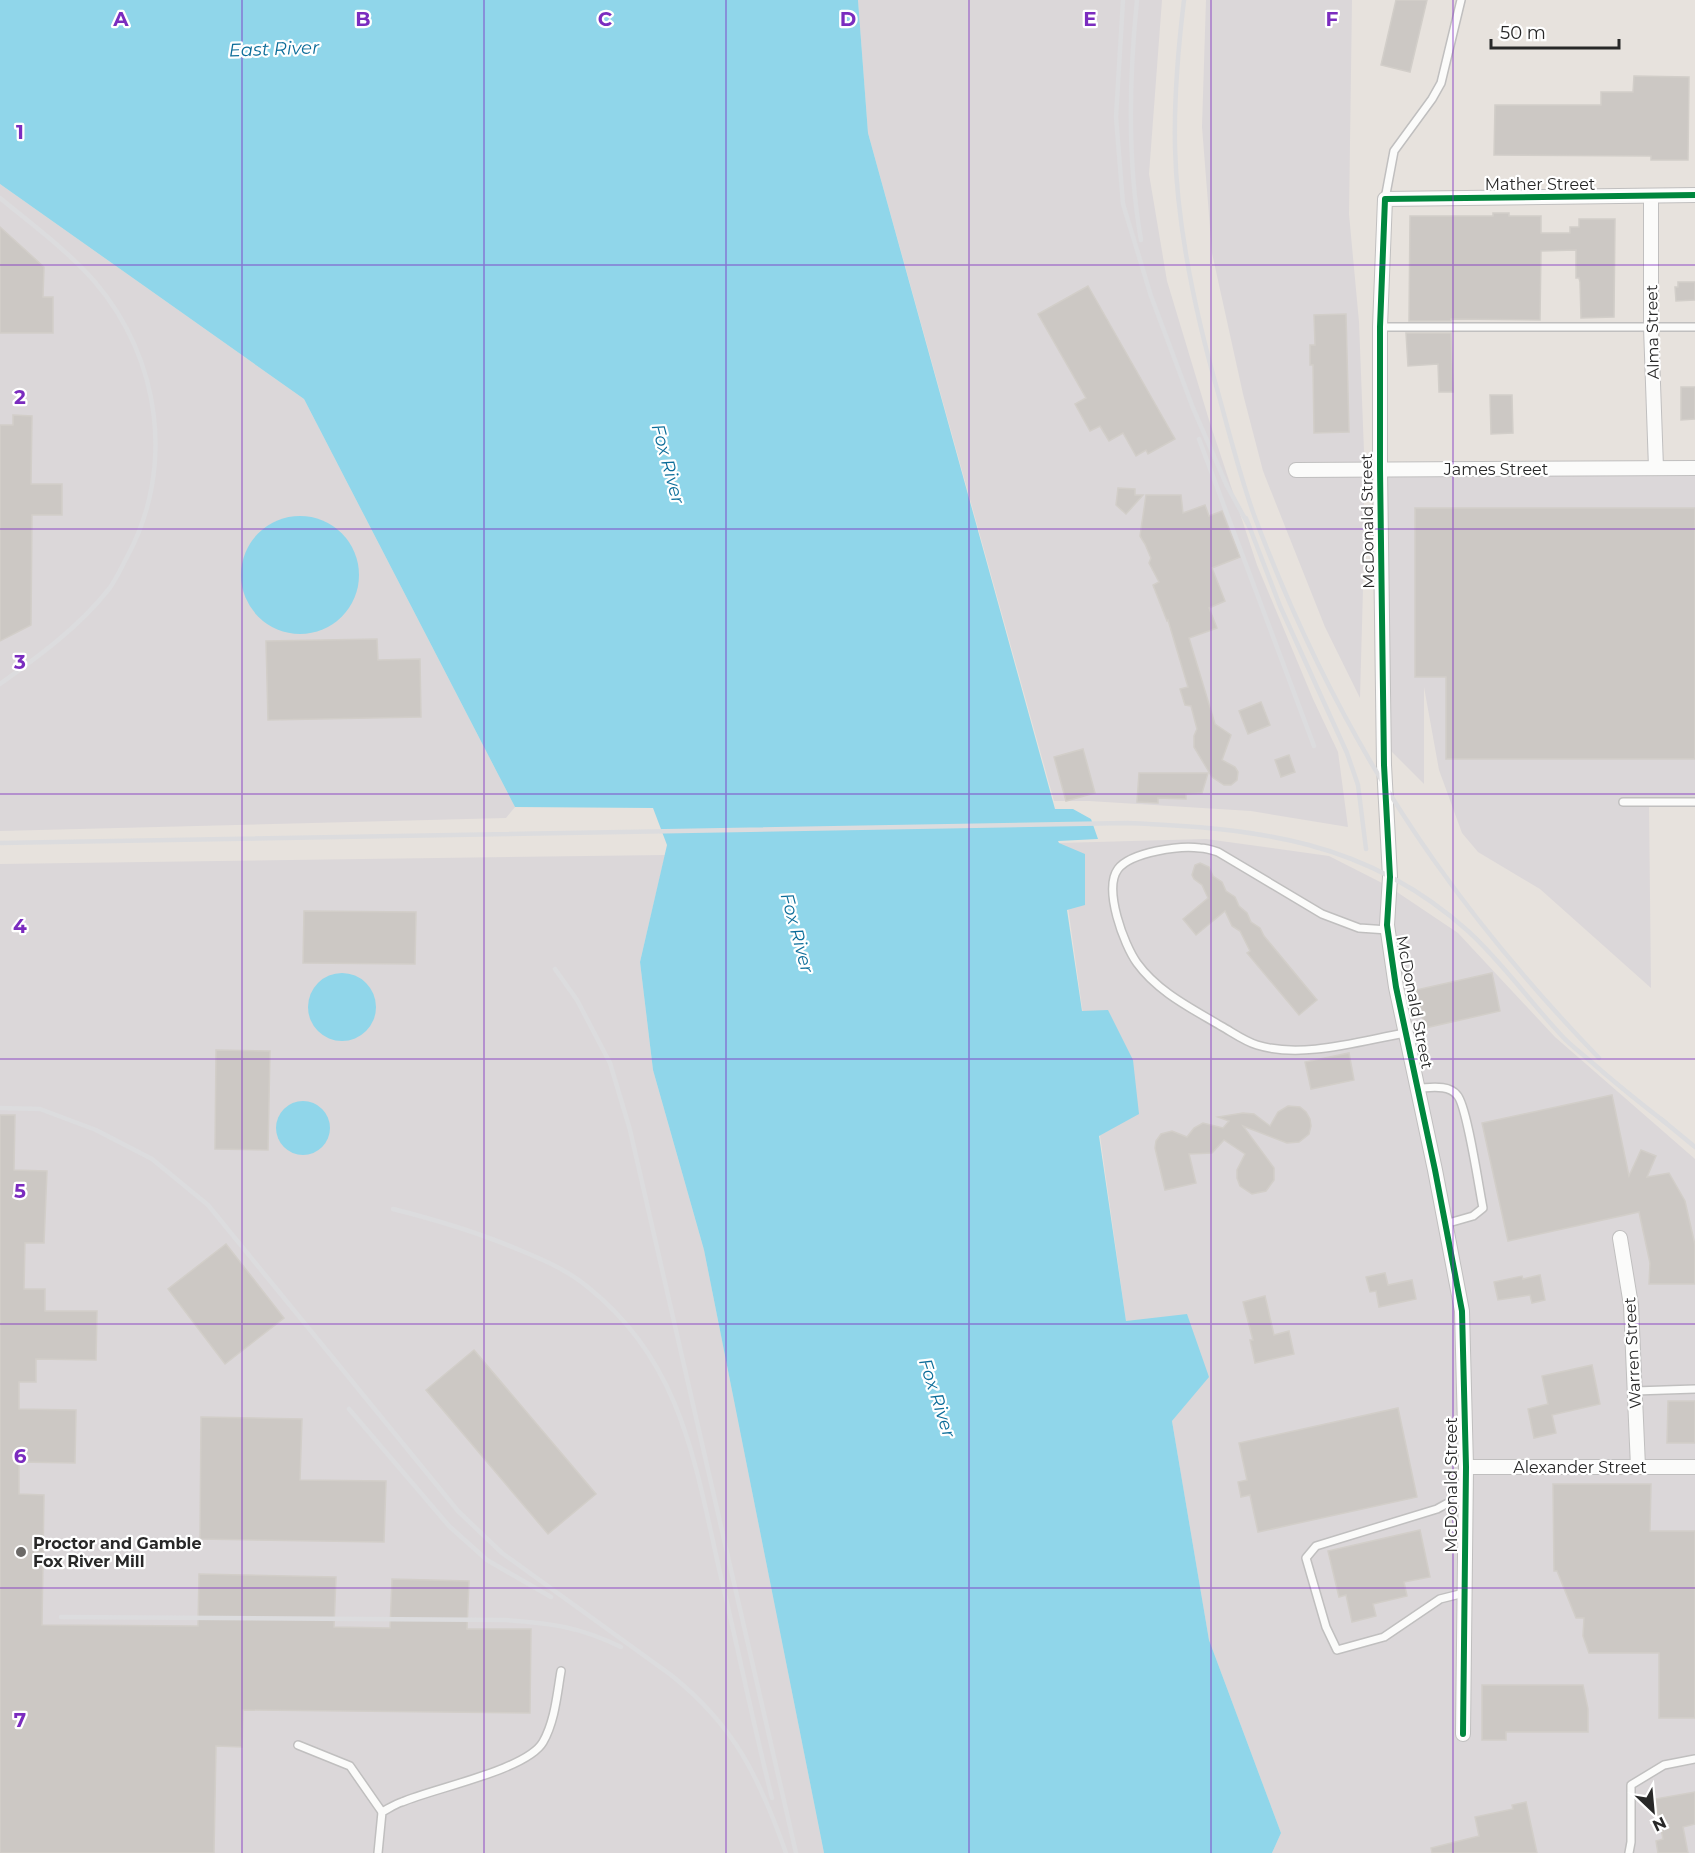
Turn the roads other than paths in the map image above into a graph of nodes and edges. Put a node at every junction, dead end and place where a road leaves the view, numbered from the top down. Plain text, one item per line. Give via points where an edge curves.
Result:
1 (1461, 0) edge
2 (1695, 195) edge
3 (1650, 196) junction
4 (1385, 199) junction
5 (1380, 327) junction
6 (1651, 327) junction
7 (1695, 327) edge
8 (1656, 468) junction
9 (1695, 468) edge
10 (1380, 469) junction
11 (1296, 470) dead end
12 (1623, 802) dead end
13 (1695, 802) edge
14 (1388, 930) junction
15 (1406, 1033) junction
16 (1417, 1089) junction
17 (1445, 1224) junction
18 (1620, 1239) dead end
19 (1695, 1389) edge
20 (1635, 1391) junction
21 (1466, 1467) junction
22 (1638, 1467) junction
23 (1695, 1467) edge
24 (1466, 1493) junction
25 (1464, 1593) junction
26 (561, 1671) dead end
27 (1462, 1734) dead end
28 (298, 1745) dead end
29 (1695, 1759) edge
30 (382, 1812) junction
31 (378, 1853) edge
32 (1629, 1853) edge

1 - 4 lane via 1441,83 1394,151
2 - 3 street, Mather Street
3 - 4 street, Mather Street
3 - 6 street, Alma Street
4 - 5 street, McDonald Street
5 - 6 lane
5 - 10 street, McDonald Street
6 - 7 lane
6 - 8 street, Alma Street
8 - 9 street, James Street
8 - 10 street, James Street
10 - 11 street, James Street
10 - 14 street, McDonald Street
12 - 13 lane
14 - 15 street, McDonald Street
14 - 15 lane via 1359,928 1322,914 1218,852 1201,848 1183,847 1128,860 1118,869 1114,884 1118,921 1136,962 1163,991 1256,1045 1300,1050
15 - 16 street, McDonald Street
16 - 17 street, McDonald Street
16 - 17 lane via 1447,1088 1458,1095 1464,1112 1483,1208 1473,1216
17 - 21 street, McDonald Street via 1461,1311
18 - 20 street, Warren Street via 1630,1305
19 - 20 lane
20 - 22 street, Warren Street
21 - 22 street, Alexander Street
21 - 24 street, McDonald Street
22 - 23 street, Alexander Street
24 - 25 street, McDonald Street
24 - 25 lane via 1437,1509 1316,1546 1306,1558 1326,1627 1338,1650 1384,1637 1440,1599
25 - 27 street, McDonald Street
26 - 30 lane via 553,1715 543,1742 530,1756
28 - 30 lane via 350,1766
29 - 32 lane via 1664,1765 1631,1785
30 - 31 lane

